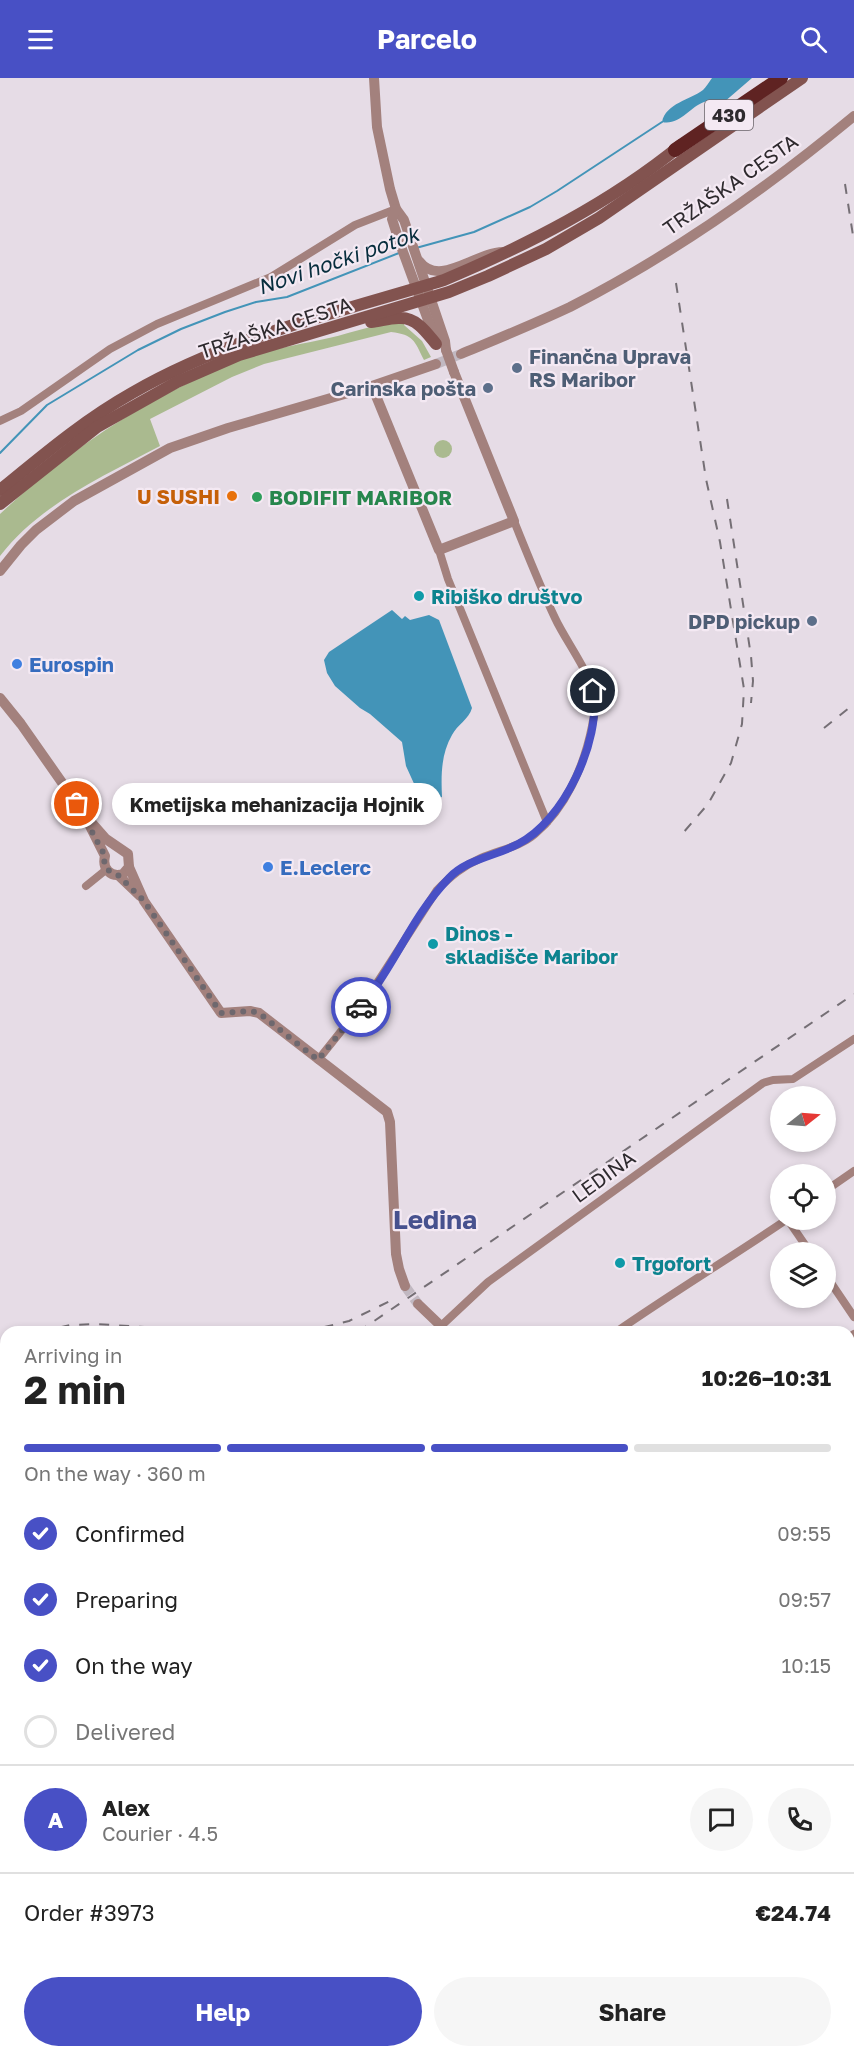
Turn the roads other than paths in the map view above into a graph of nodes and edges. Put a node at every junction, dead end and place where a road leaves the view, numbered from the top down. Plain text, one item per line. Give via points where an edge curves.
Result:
1 (374, 78) edge
2 (770, 78) edge
3 (781, 78) edge
4 (802, 78) edge
5 (854, 116) edge
6 (675, 150) junction
7 (396, 209) junction
8 (506, 252) junction
9 (418, 260) junction
10 (423, 293) junction
11 (352, 323) junction
12 (441, 347) junction
13 (461, 354) tunnel mouth
14 (436, 364) tunnel mouth
15 (372, 387) junction
16 (0, 421) edge
17 (0, 489) edge
18 (0, 504) edge
19 (514, 521) junction
20 (439, 550) junction
21 (0, 571) edge
22 (0, 698) edge
23 (84, 814) junction
24 (547, 822) junction
25 (118, 848) junction
26 (105, 856) junction
27 (129, 867) junction
28 (106, 869) junction
29 (118, 875) junction
30 (86, 886) dead end
31 (144, 901) junction
32 (854, 1039) edge
33 (318, 1060) junction
34 (854, 1171) edge
35 (836, 1183) edge
36 (772, 1230) edge
37 (405, 1286) tunnel mouth
38 (836, 1290) edge
39 (418, 1304) tunnel mouth
40 (854, 1317) edge
41 (439, 1326) edge
42 (445, 1326) edge
43 (625, 1326) edge

1 - 7 street via 377,127
2 - 6 main road, TRŽAŠKA CESTA
3 - 6 highway, 430
4 - 10 main road, TRŽAŠKA CESTA / 430 via 577,231 508,267
5 - 13 street, TRŽAŠKA CESTA via 762,190 680,244 570,306
6 - 8 main road, TRŽAŠKA CESTA / 430 via 582,213
7 - 9 street
7 - 10 street via 393,219 406,264
7 - 16 street via 355,225 262,281 119,344 21,411
8 - 9 street via 491,252 441,272 431,272
8 - 10 main road, TRŽAŠKA CESTA / 430
9 - 10 street
10 - 11 main road, TRŽAŠKA CESTA / 430
10 - 12 street via 445,341
10 - 17 main road, TRŽAŠKA CESTA / 430 via 268,333 176,370 88,419
11 - 12 main road via 408,319
11 - 18 main road, TRŽAŠKA CESTA / 430 via 239,356 168,386 97,428
12 - 19 street, bridge
14 - 15 street
15 - 20 street
15 - 21 street via 170,448 74,501 36,530
19 - 20 street
19 - 24 street via 555,619 590,680 596,704 579,771
20 - 24 street
22 - 23 street
23 - 25 street
23 - 26 street
24 - 33 street via 518,845 483,857 451,875 430,899 366,1000
25 - 26 street
25 - 27 street via 128,854
26 - 28 street
27 - 29 street
27 - 31 street
28 - 29 street
28 - 30 street
29 - 31 street
31 - 33 street via 221,1013 259,1013
32 - 42 street, LEDINA via 798,1077 763,1083 488,1282
33 - 37 street via 378,1103 389,1116 396,1254
34 - 35 street
36 - 43 street
38 - 40 street
39 - 41 street, LEDINA

